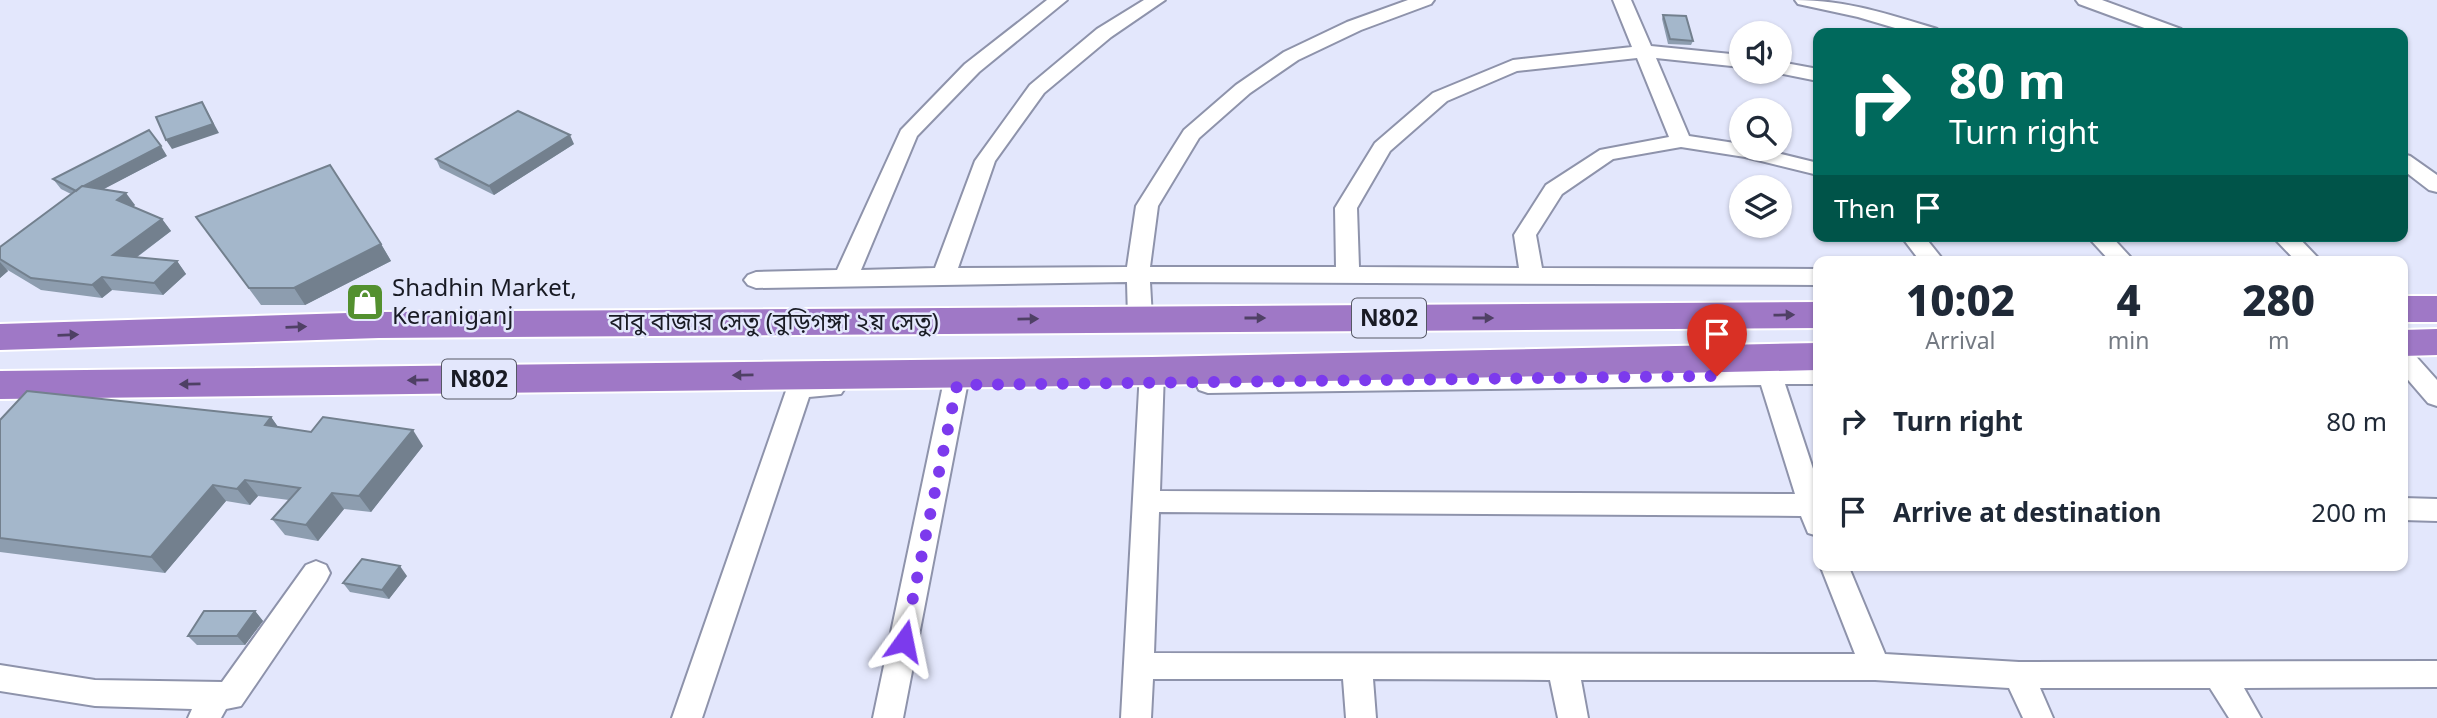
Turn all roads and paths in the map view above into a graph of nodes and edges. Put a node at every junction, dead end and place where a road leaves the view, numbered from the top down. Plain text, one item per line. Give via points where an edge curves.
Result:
1 (1058, 0) edge
2 (1156, 0) edge
3 (1425, 0) edge
4 (1622, 0) edge
5 (1804, 0) edge
6 (2085, 0) edge
7 (1914, 28) edge
8 (2161, 28) edge
9 (1645, 51) junction
10 (1729, 60) edge
11 (1792, 70) edge
12 (1813, 74) edge
13 (1681, 141) junction
14 (2408, 164) edge
15 (1813, 168) edge
16 (2437, 185) edge
17 (1917, 242) edge
18 (2104, 242) edge
19 (2290, 242) edge
20 (1929, 256) edge
21 (2118, 256) edge
22 (2305, 256) edge
23 (1138, 273) junction
24 (944, 274) junction
25 (1348, 275) junction
26 (846, 277) junction
27 (1532, 277) junction
28 (1813, 277) edge
29 (756, 280) dead end
30 (2408, 309) edge
31 (2437, 309) edge
32 (1813, 315) edge
33 (1140, 318) junction
34 (0, 337) edge
35 (2437, 342) edge
36 (1813, 356) edge
37 (2413, 365) edge
38 (1770, 375) junction
39 (1813, 375) edge
40 (1152, 377) junction
41 (958, 378) junction
42 (20, 395) edge
43 (2437, 397) edge
44 (1147, 501) junction
45 (1813, 503) edge
46 (2408, 509) edge
47 (2437, 510) edge
48 (1813, 512) edge
49 (1836, 571) edge
50 (316, 573) dead end
51 (1139, 666) junction
52 (1357, 666) junction
53 (1563, 667) junction
54 (1875, 667) junction
55 (2437, 674) edge
56 (2019, 675) junction
57 (2219, 675) junction
58 (0, 678) edge
59 (211, 707) edge
60 (687, 718) edge
61 (888, 718) edge
62 (1136, 718) edge
63 (1362, 718) edge
64 (1573, 718) edge
65 (2038, 718) edge
66 (2246, 718) edge

1 - 26 street via 972,68 908,134
2 - 24 street via 1104,33 1037,89 985,161
3 - 23 street via 1291,56 1243,89 1191,134 1147,206
4 - 9 street
5 - 7 street
6 - 8 street
9 - 10 street
9 - 13 street
9 - 25 street via 1513,66 1440,97 1382,147 1346,208
11 - 12 street
13 - 15 street
13 - 27 street via 1606,154 1554,190 1525,235
14 - 16 street
17 - 20 street
18 - 21 street
19 - 22 street
23 - 24 street
23 - 25 street
23 - 33 street
24 - 26 street
25 - 27 street
26 - 29 street
27 - 28 street
30 - 31 highway
33 -> 32 highway, N802
34 -> 33 highway, বাবু বাজার সেতু (বুড়িগঙ্গা ২য় সেতু) / N802 via 379,324
35 - 37 highway
36 - 40 highway, N802
37 - 43 street
38 - 39 street
38 - 40 street
38 - 45 street
40 - 41 highway, N802
40 - 44 street
41 -> 42 highway, N802
41 - 60 street via 800,388
41 - 61 street
44 - 48 street
44 - 51 street
46 - 47 street
49 - 54 street
50 - 59 street via 230,696
51 - 52 street
51 - 62 street
52 - 53 street
52 - 63 street
53 - 54 street
53 - 64 street
54 - 56 street
55 - 57 street
56 - 57 street
56 - 65 street
57 - 66 street
58 - 59 street

